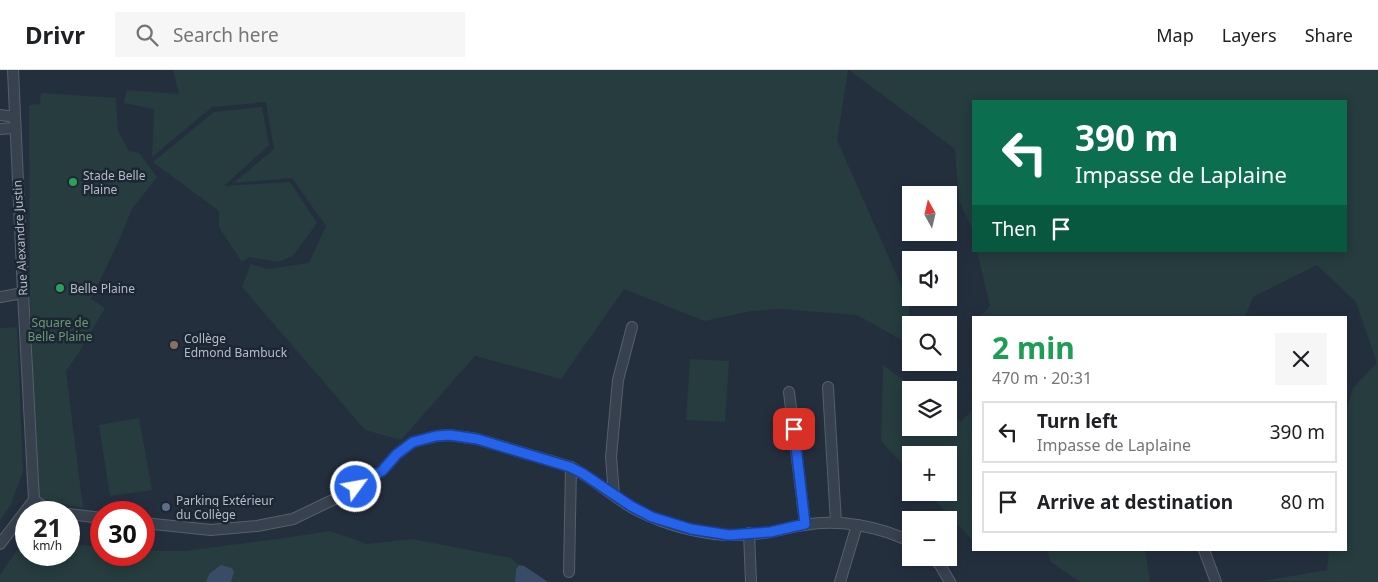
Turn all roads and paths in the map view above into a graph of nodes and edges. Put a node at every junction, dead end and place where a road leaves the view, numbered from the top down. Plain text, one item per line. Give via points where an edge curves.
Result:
1 (13, 70) edge
2 (0, 115) edge
3 (15, 117) junction
4 (15, 128) junction
5 (0, 129) edge
6 (23, 293) junction
7 (0, 296) edge
8 (632, 327) dead end
9 (828, 387) dead end
10 (789, 392) dead end
11 (570, 467) junction
12 (614, 495) junction
13 (34, 500) joint
14 (836, 523) junction
15 (155, 524) edge
16 (805, 524) junction
17 (856, 525) junction
18 (750, 533) junction
19 (902, 538) edge
20 (0, 544) edge
21 (1204, 551) edge
22 (941, 566) edge
23 (569, 572) dead end
24 (750, 582) edge
25 (840, 582) edge
26 (950, 582) edge
27 (1216, 582) edge

1 - 3 street, Rue Alexandre Justin
2 - 3 street
3 - 4 street, Rue Alexandre Justin
4 - 5 street
4 - 6 street, Rue Alexandre Justin
6 - 7 street
6 - 13 street, Rue Alexandre Justin
8 - 12 street via 618,380 611,457
9 - 14 street
10 - 16 street
11 - 12 street
11 - 15 street via 477,439 436,436 413,442 382,471 343,496 293,519 212,530
11 - 23 street
12 - 18 street via 652,517 680,527 714,534
13 - 20 street
14 - 16 street
14 - 17 street
16 - 18 street
17 - 19 street
17 - 25 street
18 - 24 street
21 - 27 street
22 - 26 street

